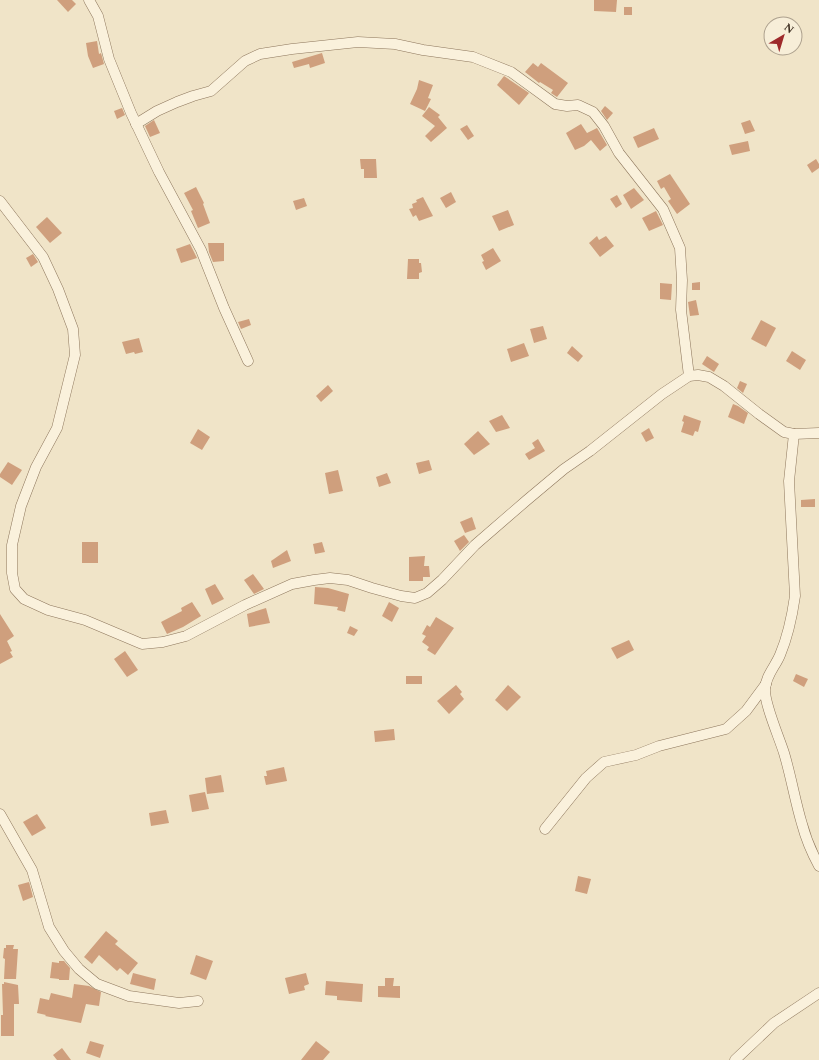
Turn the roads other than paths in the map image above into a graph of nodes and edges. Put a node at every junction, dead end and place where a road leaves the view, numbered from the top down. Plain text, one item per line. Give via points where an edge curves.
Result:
1 (89, 0) edge
2 (136, 124) junction
3 (0, 201) edge
4 (248, 361) dead end
5 (689, 376) junction
6 (819, 432) edge
7 (794, 434) junction
8 (766, 684) junction
9 (0, 814) edge
10 (545, 829) dead end
11 (819, 866) edge
12 (819, 993) edge
13 (198, 1001) dead end
14 (735, 1060) edge

1 - 2 street via 98,16 109,59
2 - 4 street via 201,250
2 - 5 street via 177,102 211,91 245,61 260,54 292,49 358,42 396,44 473,57 511,72 555,104 578,106 593,112 619,153 664,209 680,248 681,310
3 - 5 street via 43,257 73,329 75,355 57,428 36,467 21,506 12,545 15,589 24,599 48,610 85,620 142,644 186,636 292,584 314,580 348,580 415,598 427,593 475,545 564,469
5 - 7 street via 709,377 784,432
6 - 7 street
7 - 8 street via 789,481 795,596 793,614 779,657 767,677
8 - 10 street via 746,711 726,729 604,762 586,778
8 - 11 street via 768,704 802,824 809,847
9 - 13 street via 32,870 49,927 79,969 97,984 129,996 179,1003
12 - 14 street via 774,1023

